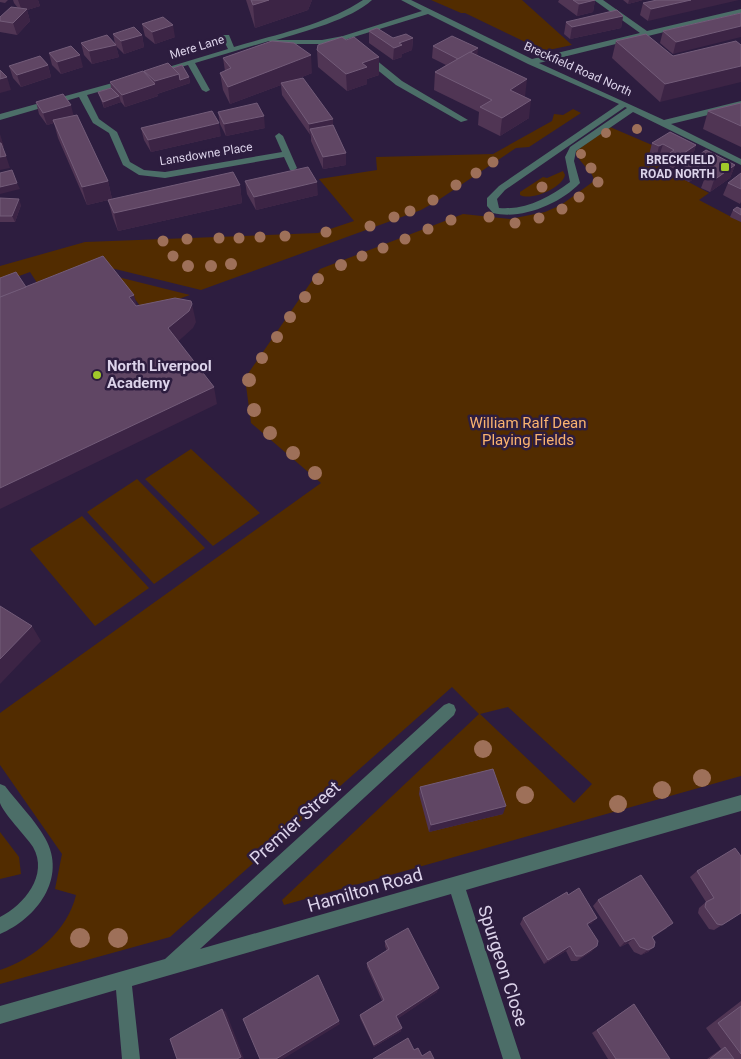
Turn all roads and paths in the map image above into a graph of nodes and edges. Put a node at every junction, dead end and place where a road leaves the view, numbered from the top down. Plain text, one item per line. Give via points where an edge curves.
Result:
1 (368, 0) edge
2 (405, 0) edge
3 (598, 0) edge
4 (741, 11) edge
5 (428, 12) junction
6 (646, 34) junction
7 (226, 37) dead end
8 (255, 43) junction
9 (232, 50) junction
10 (360, 52) edge
11 (190, 62) junction
12 (531, 62) junction
13 (145, 75) edge
14 (136, 78) edge
15 (206, 90) dead end
16 (82, 94) junction
17 (741, 104) edge
18 (629, 106) junction
19 (0, 116) edge
20 (464, 120) dead end
21 (663, 122) junction
22 (279, 136) dead end
23 (287, 154) junction
24 (741, 162) edge
25 (293, 168) edge
26 (449, 710) dead end
27 (0, 790) edge
28 (741, 803) edge
29 (456, 885) junction
30 (0, 926) edge
31 (169, 966) junction
32 (122, 979) junction
33 (0, 1015) edge
34 (130, 1059) edge
35 (512, 1059) edge

1 - 8 street, Mere Lane via 311,27
2 - 5 street, Breckfield Road North
3 - 6 street
4 - 6 street
5 - 8 street via 347,40
5 - 12 street, Breckfield Road North
6 - 12 street
7 - 9 street
8 - 9 street, Mere Lane
9 - 11 street, Mere Lane
10 - 20 street via 399,83
11 - 13 street, Mere Lane
11 - 15 street
12 - 18 street, Breckfield Road North
14 - 16 street
16 - 19 street
16 - 23 street, Lansdowne Place via 96,121 113,132 126,163 142,173 165,175
17 - 21 street
18 - 18 street via 568,154 575,183 553,199 532,208 511,213 492,206 492,198 502,188
18 - 21 street, Breckfield Road North
21 - 24 street, Breckfield Road North
22 - 23 street
23 - 25 street
26 - 31 street, Premier Street
27 - 30 street via 40,844 45,867 43,885 28,908 16,919
28 - 29 street, Hamilton Road
29 - 31 street, Hamilton Road
29 - 35 street, Spurgeon Close
31 - 32 street, Hamilton Road
32 - 33 street, Hamilton Road
32 - 34 street

